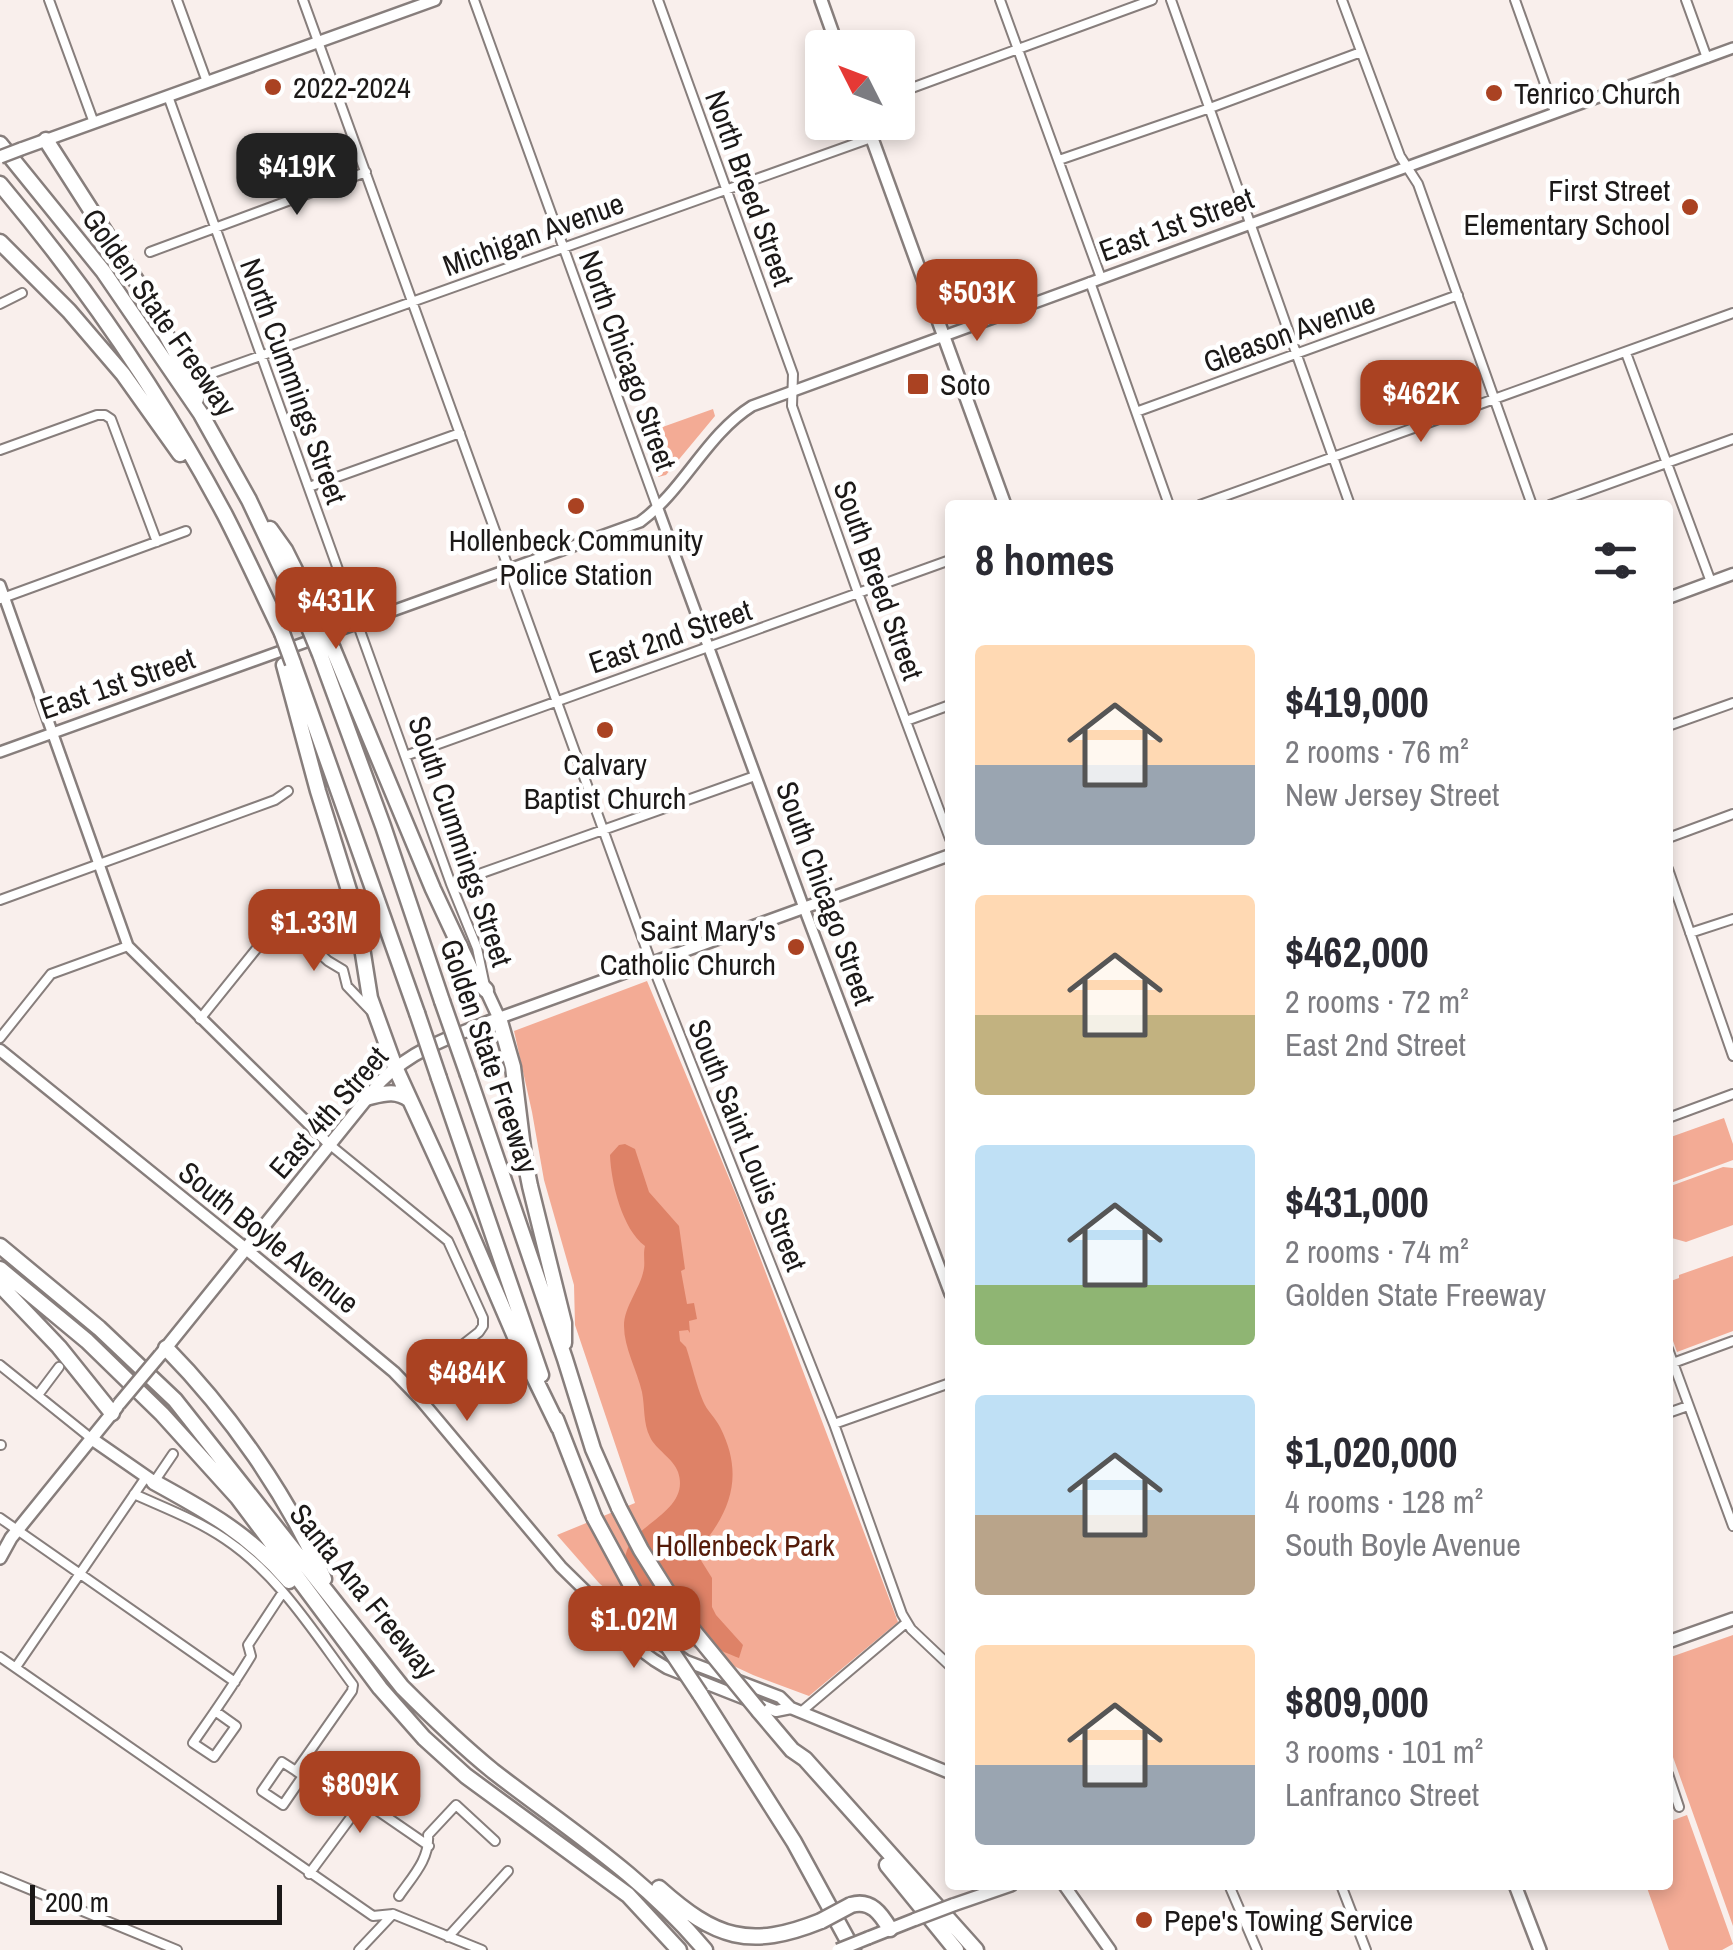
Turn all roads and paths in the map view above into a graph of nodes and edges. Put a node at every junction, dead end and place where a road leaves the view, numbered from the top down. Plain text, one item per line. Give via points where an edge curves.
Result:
1 (49, 0) edge
2 (177, 0) edge
3 (304, 0) edge
4 (474, 0) edge
5 (658, 0) edge
6 (821, 0) edge
7 (1000, 0) edge
8 (1152, 0) edge
9 (1171, 0) edge
10 (1342, 0) edge
11 (1515, 0) edge
12 (1686, 0) edge
13 (429, 1) edge
14 (832, 30) edge
15 (319, 42) junction
16 (1733, 48) edge
17 (1017, 49) junction
18 (1361, 52) junction
19 (1707, 58) junction
20 (207, 82) junction
21 (915, 87) edge
22 (168, 96) junction
23 (1210, 108) junction
24 (1555, 112) junction
25 (94, 123) junction
26 (46, 140) junction
27 (865, 140) edge
28 (872, 140) edge
29 (0, 144) edge
30 (0, 156) edge
31 (1059, 160) junction
32 (1408, 166) junction
33 (366, 172) junction
34 (0, 184) edge
35 (727, 188) junction
36 (1252, 223) junction
37 (214, 228) junction
38 (0, 242) edge
39 (564, 247) junction
40 (150, 252) dead end
41 (1101, 278) junction
42 (1090, 282) junction
43 (22, 294) dead end
44 (1458, 295) junction
45 (412, 301) junction
46 (0, 304) edge
47 (1733, 313) edge
48 (942, 336) junction
49 (1298, 354) junction
50 (1626, 354) junction
51 (261, 357) junction
52 (210, 374) dead end
53 (793, 392) junction
54 (1496, 400) junction
55 (1136, 412) junction
56 (201, 414) junction
57 (460, 433) junction
58 (1733, 439) edge
59 (0, 450) edge
60 (1334, 456) junction
61 (1667, 462) junction
62 (309, 487) junction
63 (1003, 500) edge
64 (1167, 500) edge
65 (1214, 500) edge
66 (1348, 500) edge
67 (1530, 500) edge
68 (1564, 500) edge
69 (658, 509) junction
70 (225, 515) junction
71 (186, 531) dead end
72 (157, 542) junction
73 (945, 562) edge
74 (508, 570) junction
75 (1733, 574) edge
76 (1711, 582) junction
77 (0, 586) edge
78 (858, 593) junction
79 (1673, 596) edge
80 (2, 598) edge
81 (357, 624) junction
82 (709, 647) junction
83 (326, 652) junction
84 (288, 664) junction
85 (556, 700) junction
86 (1733, 703) edge
87 (945, 707) edge
88 (906, 721) junction
89 (1673, 724) edge
90 (53, 732) junction
91 (0, 752) edge
92 (405, 756) junction
93 (755, 776) junction
94 (288, 791) dead end
95 (1733, 814) edge
96 (945, 826) edge
97 (603, 830) junction
98 (1673, 836) edge
99 (945, 857) edge
100 (99, 864) junction
101 (451, 884) junction
102 (1673, 884) edge
103 (0, 900) edge
104 (804, 908) junction
105 (1733, 918) edge
106 (1690, 934) junction
107 (128, 946) junction
108 (651, 962) junction
109 (486, 990) junction
110 (200, 1018) junction
111 (498, 1018) junction
112 (378, 1019) junction
113 (0, 1038) edge
114 (0, 1050) edge
115 (1733, 1056) edge
116 (395, 1068) junction
117 (1733, 1094) edge
118 (365, 1098) junction
119 (410, 1100) junction
120 (1673, 1116) edge
121 (329, 1144) junction
122 (0, 1246) edge
123 (246, 1249) junction
124 (0, 1269) edge
125 (945, 1281) edge
126 (0, 1285) edge
127 (1733, 1341) edge
128 (163, 1351) junction
129 (565, 1359) junction
130 (1673, 1363) joint
131 (0, 1365) edge
132 (59, 1367) dead end
133 (945, 1385) edge
134 (409, 1388) junction
135 (38, 1394) junction
136 (1688, 1406) junction
137 (116, 1409) junction
138 (1673, 1412) edge
139 (834, 1424) junction
140 (559, 1428) junction
141 (92, 1439) junction
142 (173, 1454) dead end
143 (150, 1480) junction
144 (134, 1494) junction
145 (0, 1518) edge
146 (1733, 1526) edge
147 (18, 1530) junction
148 (0, 1558) edge
149 (79, 1573) junction
150 (283, 1592) junction
151 (333, 1598) junction
152 (1733, 1619) edge
153 (906, 1623) junction
154 (1673, 1640) edge
155 (0, 1656) edge
156 (945, 1661) edge
157 (16, 1668) junction
158 (235, 1682) junction
159 (380, 1688) junction
160 (796, 1710) junction
161 (215, 1711) junction
162 (792, 1750) junction
163 (304, 1760) junction
164 (296, 1771) junction
165 (945, 1772) edge
166 (1673, 1789) edge
167 (363, 1800) junction
168 (1679, 1806) dead end
169 (495, 1841) dead end
170 (429, 1846) junction
171 (624, 1868) junction
172 (508, 1870) dead end
173 (310, 1874) junction
174 (0, 1877) edge
175 (996, 1890) edge
176 (1068, 1890) edge
177 (1231, 1890) edge
178 (1343, 1890) edge
179 (1518, 1890) edge
180 (398, 1896) dead end
181 (392, 1914) junction
182 (890, 1930) junction
183 (448, 1937) junction
184 (162, 1947) edge
185 (177, 1950) edge
186 (359, 1950) edge
187 (482, 1950) edge
188 (679, 1950) edge
189 (705, 1950) edge
190 (838, 1950) edge
191 (852, 1950) edge
192 (956, 1950) edge
193 (976, 1950) edge
194 (1110, 1950) edge
195 (1257, 1950) edge
196 (1366, 1950) edge
197 (1540, 1950) edge

1 - 25 street
2 - 20 street
3 - 15 street, South Saint Louis Street
4 - 39 street, North Chicago Street
5 - 35 street, North Breed Street
6 - 14 main road
7 - 17 street
8 - 17 street
9 - 23 street
10 - 18 street
11 - 24 street
12 - 19 street
13 - 15 main road
15 - 20 main road
15 - 33 street, South Saint Louis Street
16 - 19 street, East 1st Street
17 - 21 street
17 - 31 street
18 - 23 street
18 - 32 street
19 - 24 street, East 1st Street
20 - 22 main road
22 - 25 main road
22 - 37 street, North Cummings Street
23 - 31 street
23 - 36 street
24 - 32 street, East 1st Street
25 - 26 main road
26 - 30 main road, bridge
26 - 56 highway via 137,282 190,378
27 - 35 street, Michigan Avenue
28 - 48 main road
29 - 56 highway, Golden State Freeway via 104,271
31 - 41 street
32 - 36 street, East 1st Street
32 - 44 street
33 - 37 street
33 - 45 street, South Saint Louis Street
34 - 70 highway, Golden State Freeway via 80,283
35 - 39 street, Michigan Avenue
35 - 53 street, North Breed Street via 794,374
36 - 41 street, East 1st Street
36 - 49 street
37 - 40 street
37 - 51 street, North Cummings Street
38 - 70 highway via 123,374
39 - 45 street, Michigan Avenue
39 - 69 street, North Chicago Street
41 - 42 street, East 1st Street
42 - 48 street, East 1st Street
42 - 55 street
43 - 46 street
44 - 49 street, Gleason Avenue
44 - 54 street
45 - 51 street, Michigan Avenue
45 - 57 street, South Saint Louis Street
47 - 50 street
48 - 53 street, East 1st Street
48 - 63 main road
49 - 55 street, Gleason Avenue
49 - 60 street
50 - 54 street
50 - 61 street
51 - 52 street, Michigan Avenue
51 - 62 street, North Cummings Street
53 - 69 street, East 1st Street via 729,422
53 - 78 street, South Breed Street via 792,406
54 - 60 street
54 - 67 street
55 - 64 street
56 - 83 highway, Golden State Freeway, bridge
57 - 62 street
57 - 74 street, South Saint Louis Street
58 - 61 street
59 - 72 street via 96,415 111,418
60 - 65 street
60 - 66 street
61 - 68 street
61 - 76 street
62 - 81 street, North Cummings Street
69 - 74 street, East 1st Street via 640,522
69 - 82 street, South Chicago Street
70 - 84 highway, Golden State Freeway, bridge
71 - 72 street
72 - 80 street
73 - 78 street, East 2nd Street
74 - 81 street, East 1st Street
74 - 85 street, South Saint Louis Street
75 - 76 main road
76 - 79 main road
77 - 80 street
78 - 82 street, East 2nd Street
78 - 88 street, South Breed Street
80 - 90 street
81 - 90 street, East 1st Street
81 - 92 street, South Cummings Street
82 - 85 street, East 2nd Street
82 - 93 street, South Chicago Street
83 - 109 highway via 475,979
83 - 129 highway, Golden State Freeway, bridge
84 - 112 highway
84 - 140 highway, Golden State Freeway, bridge
85 - 92 street, East 2nd Street
85 - 97 street, South Saint Louis Street
86 - 89 street
87 - 88 street
88 - 96 street, South Breed Street
90 - 91 street, East 1st Street
90 - 100 street
92 - 101 street, South Cummings Street
93 - 97 street
93 - 104 street, South Chicago Street
94 - 100 street
95 - 98 street
97 - 101 street
97 - 108 street, South Saint Louis Street
99 - 104 main road, East 4th Street
100 - 103 street
100 - 107 street
101 - 109 street, South Cummings Street
102 - 106 street
104 - 108 main road, East 4th Street
104 - 125 street, South Chicago Street
105 - 106 street
106 - 115 street
107 - 110 street
107 - 113 street via 51,974
108 - 111 main road, East 4th Street
108 - 139 street, South Saint Louis Street
109 - 111 main road, South Cummings Street
110 - 112 street via 282,923 342,970 347,986
110 - 121 street
111 - 116 main road, East 4th Street via 419,1050
111 - 129 highway via 564,1322
112 - 116 highway
114 - 123 main road, South Boyle Avenue
116 - 118 main road, East 4th Street
116 - 119 highway
117 - 120 street
118 - 119 highway via 392,1092
118 - 121 main road, East 4th Street
119 - 140 highway
121 - 123 main road, East 4th Street
121 - 134 street via 448,1242 479,1308 479,1332
122 - 151 highway, Santa Ana Freeway via 175,1400
123 - 128 main road, East 4th Street
123 - 134 main road, South Boyle Avenue
124 - 159 highway, Santa Ana Freeway via 162,1414 238,1498
126 - 137 highway
127 - 130 street
128 - 137 main road, East 4th Street, bridge
128 - 151 highway via 214,1400 282,1498
129 - 162 highway, Golden State Freeway, bridge via 593,1449 640,1550 687,1623
130 - 136 street
131 - 135 street
132 - 135 street
133 - 139 street
134 - 160 main road, South Boyle Avenue via 609,1614 612,1629 667,1668 776,1711
135 - 141 street
136 - 138 street
136 - 146 street
137 - 141 main road, East 4th Street
139 - 153 street, South Saint Louis Street
140 - 191 highway, Golden State Freeway, bridge via 594,1517 646,1612 794,1842
141 - 143 main road
141 - 147 main road, East 4th Street
142 - 143 street
143 - 144 street
143 - 159 highway via 245,1536
144 - 149 street
144 - 150 street via 228,1541
145 - 147 street
147 - 148 main road, East 4th Street
147 - 149 street
149 - 157 street
149 - 158 street
150 - 158 street via 248,1645 251,1656
150 - 163 street via 353,1685
151 - 171 highway, Santa Ana Freeway via 434,1719
152 - 154 main road
153 - 156 street, South Saint Louis Street
153 - 160 street
155 - 157 street
157 - 173 street
158 - 161 street
159 - 188 highway, Santa Ana Freeway via 466,1776 628,1895
160 - 165 main road, South Boyle Avenue
161 - 161 street via 236,1726 214,1757 193,1743
162 - 192 highway
162 - 193 highway, Golden State Freeway
163 - 164 street
163 - 167 street
164 - 164 street via 282,1762 262,1791 283,1805 303,1776
166 - 168 street
167 - 170 street
167 - 173 street
169 - 170 street via 456,1805 428,1835
170 - 180 street
171 - 182 highway, bridge via 646,1876 713,1931 750,1942 792,1936 860,1902
171 - 189 highway, Santa Ana Freeway
172 - 183 street
173 - 181 street via 373,1916
174 - 184 street
175 - 182 main road, bridge
176 - 194 main road
177 - 195 street
178 - 196 street
179 - 197 main road
181 - 183 street
181 - 186 street
182 - 190 main road, bridge
183 - 187 street
184 - 185 street

